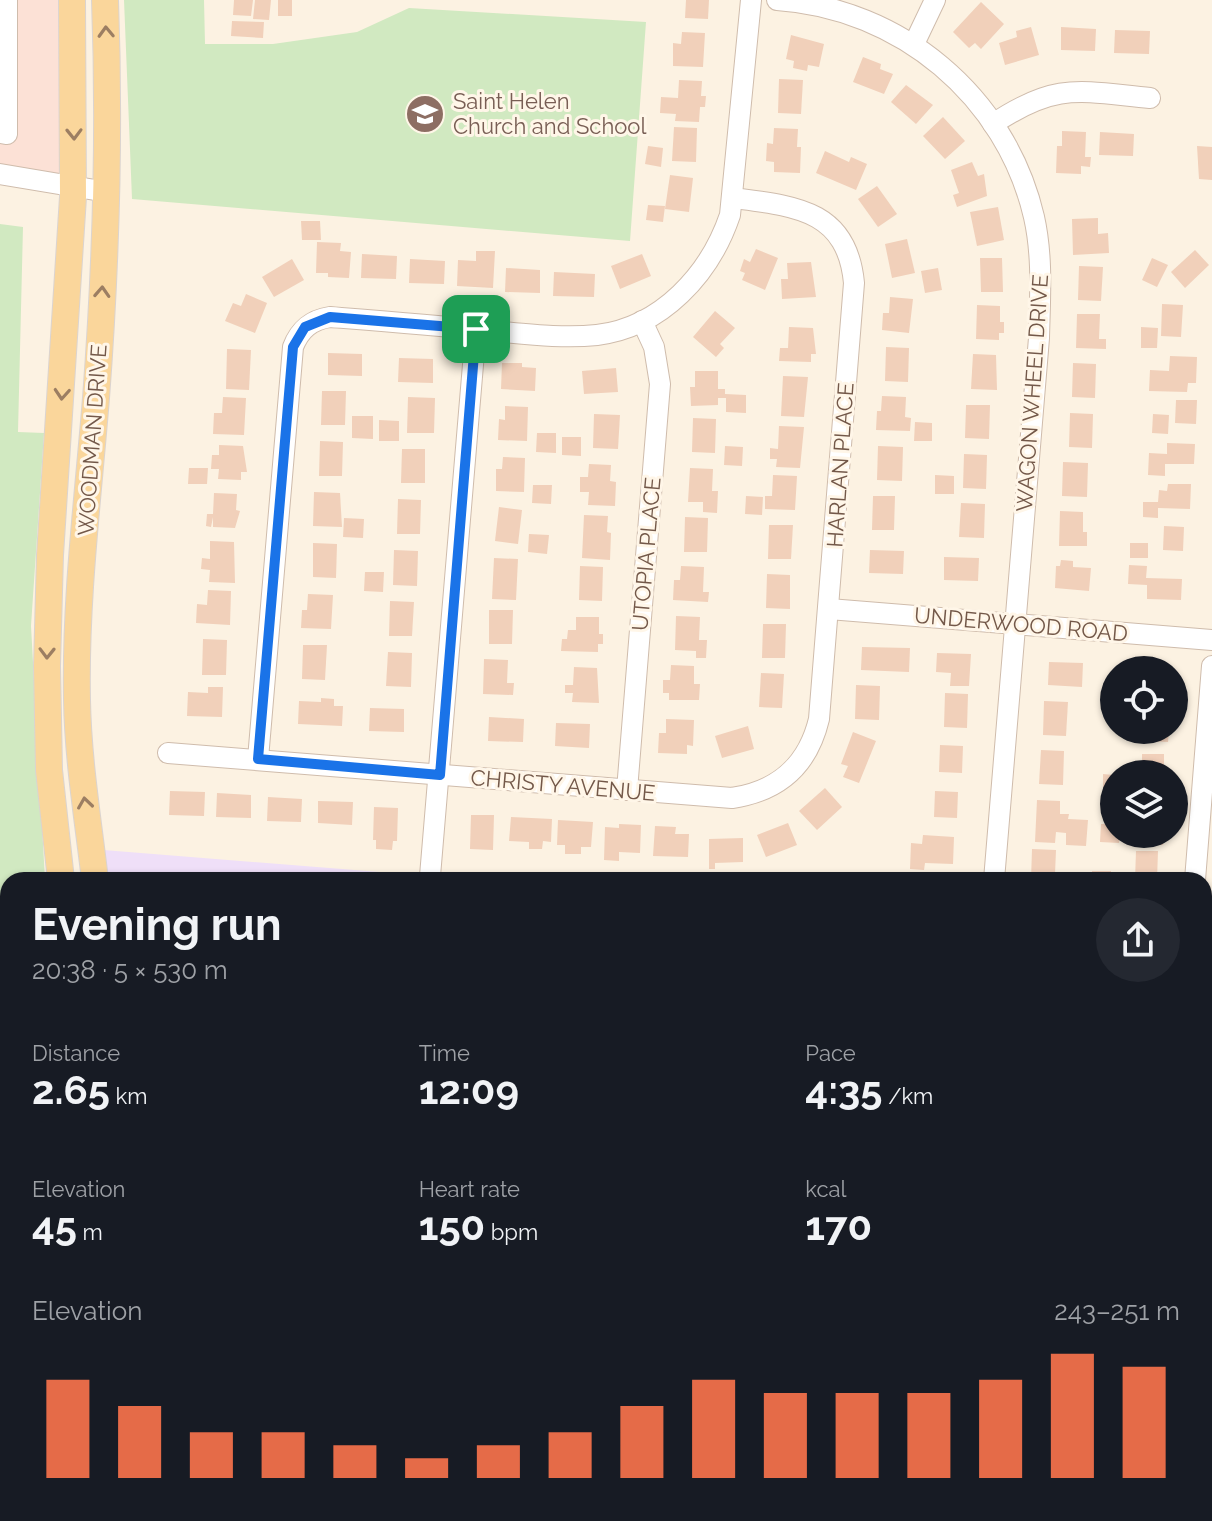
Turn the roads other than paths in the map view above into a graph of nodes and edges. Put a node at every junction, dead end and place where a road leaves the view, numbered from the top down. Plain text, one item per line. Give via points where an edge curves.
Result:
1 (7, 0) edge
2 (72, 0) edge
3 (105, 0) edge
4 (751, 0) edge
5 (777, 0) edge
6 (935, 0) edge
7 (914, 44) junction
8 (1150, 98) dead end
9 (993, 124) junction
10 (0, 133) edge
11 (0, 174) edge
12 (74, 188) junction
13 (107, 192) junction
14 (733, 198) junction
15 (642, 321) junction
16 (476, 329) junction
17 (829, 609) junction
18 (1015, 624) junction
19 (1212, 640) edge
20 (1212, 666) edge
21 (168, 753) dead end
22 (258, 759) junction
23 (440, 775) junction
24 (627, 790) junction
25 (765, 790) joint
26 (1206, 820) edge
27 (60, 872) edge
28 (94, 872) edge
29 (430, 872) edge
30 (995, 872) edge
31 (1196, 872) edge

1 - 10 street via 7,134
2 -> 12 main road, WOODMAN DRIVE
13 -> 3 main road, WOODMAN DRIVE
4 - 14 street
5 - 7 street, WAGON WHEEL DRIVE via 849,14
6 - 7 street
7 - 9 street, WAGON WHEEL DRIVE via 964,88
8 - 9 street via 1057,92 1022,105
9 - 18 street, WAGON WHEEL DRIVE via 1034,216 1041,273
11 - 12 street
12 - 13 street
12 -> 27 main road, WOODMAN DRIVE via 48,607 49,770
28 -> 13 main road, WOODMAN DRIVE via 77,698
14 - 15 street via 724,234 701,272 682,293
14 - 17 street, HARLAN PLACE via 813,214 832,227 853,267
15 - 16 street via 579,336
15 - 24 street, UTOPIA PLACE via 654,347 660,384
16 - 22 street via 330,317 305,327 293,347
16 - 23 street
17 - 18 street, UNDERWOOD ROAD
17 - 25 street, HARLAN PLACE via 815,737 797,768
18 - 19 street, UNDERWOOD ROAD
18 - 30 street, WAGON WHEEL DRIVE
20 - 26 street
21 - 22 street, CHRISTY AVENUE
22 - 23 street, CHRISTY AVENUE
23 - 24 street, CHRISTY AVENUE
23 - 29 street
24 - 25 street, CHRISTY AVENUE via 732,798
26 - 31 street

